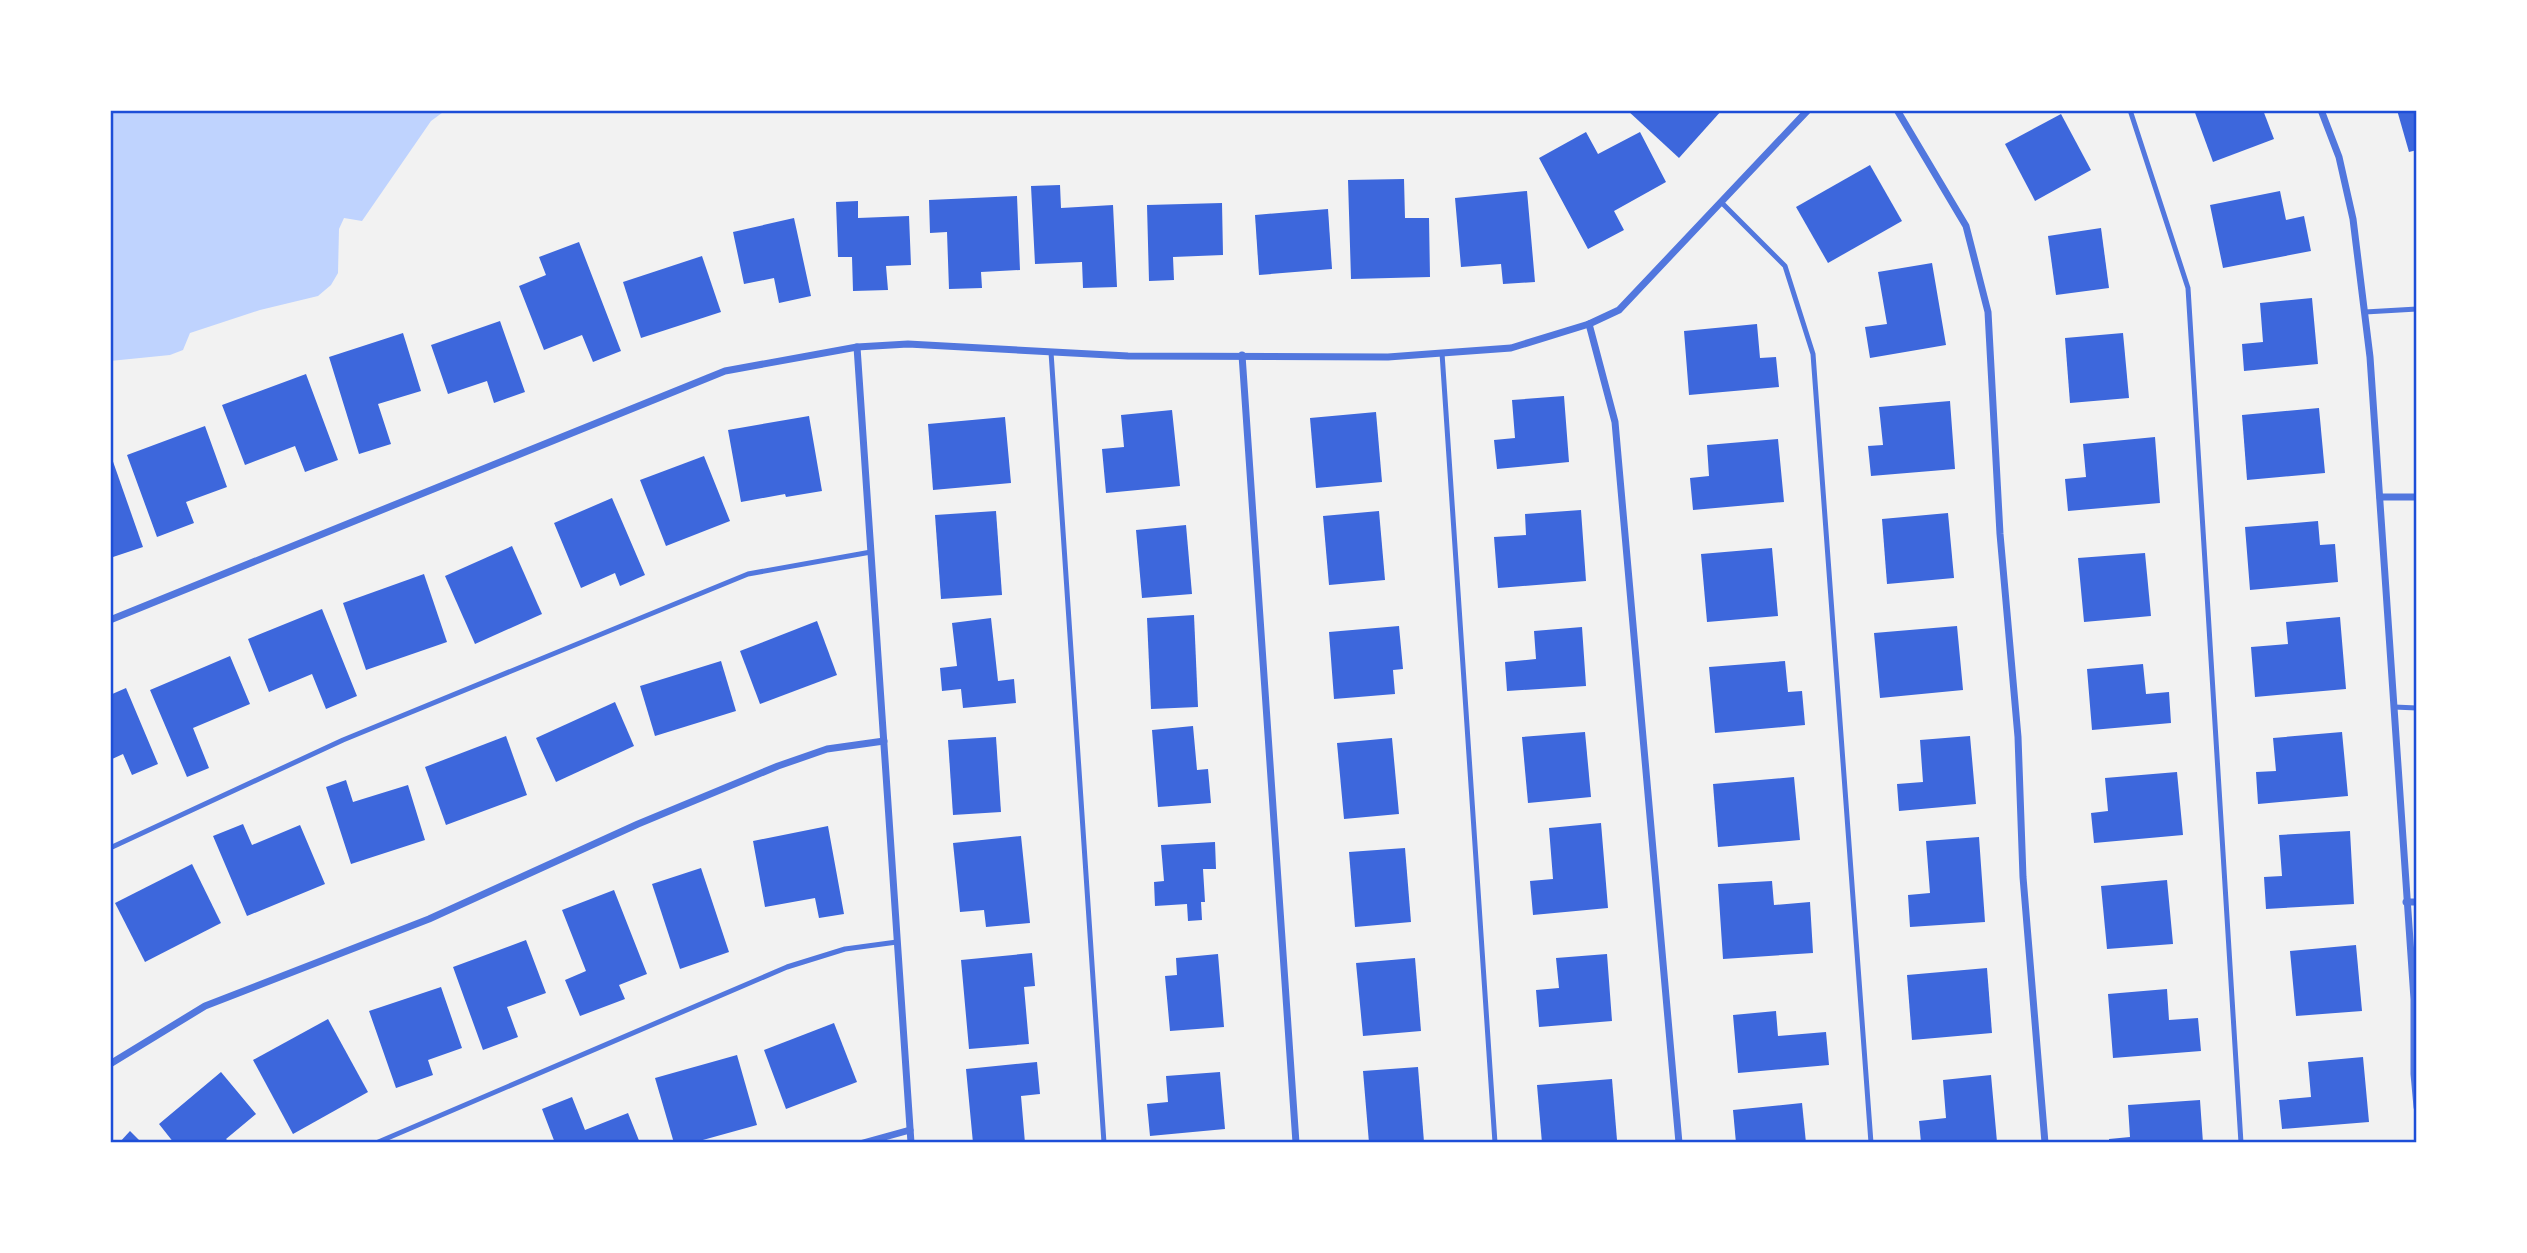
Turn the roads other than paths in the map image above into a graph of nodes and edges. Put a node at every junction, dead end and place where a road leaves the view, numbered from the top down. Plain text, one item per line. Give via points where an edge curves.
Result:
1 (1808, 110) edge
2 (1898, 110) edge
3 (2130, 110) edge
4 (2321, 110) edge
5 (1721, 202) junction
6 (2417, 309) edge
7 (2365, 312) junction
8 (1589, 324) junction
9 (858, 347) junction
10 (1051, 352) junction
11 (1442, 353) junction
12 (1242, 355) junction
13 (2380, 496) junction
14 (2417, 497) edge
15 (871, 552) junction
16 (110, 620) edge
17 (2394, 707) junction
18 (2417, 708) edge
19 (884, 741) junction
20 (110, 848) edge
21 (2406, 902) junction
22 (2417, 902) edge
23 (897, 942) junction
24 (110, 1064) edge
25 (2417, 1107) edge
26 (910, 1130) junction
27 (376, 1143) edge
28 (863, 1143) edge
29 (911, 1143) edge
30 (1104, 1143) edge
31 (1296, 1143) edge
32 (1495, 1143) edge
33 (1679, 1143) edge
34 (1871, 1143) edge
35 (2045, 1143) edge
36 (2241, 1143) edge

1 - 5 street
2 - 35 street via 1966,226 1988,312 2000,534 2018,737 2023,877
3 - 36 lane via 2188,288
4 - 7 street via 2339,157 2353,219
5 - 8 street via 1619,310
5 - 34 lane via 1785,266 1812,354
6 - 7 lane
7 - 13 street
8 - 11 street via 1511,348
8 - 33 street via 1615,422
9 - 10 street via 908,344
9 - 15 street
9 - 16 street via 725,371
10 - 12 street
10 - 30 lane
11 - 12 street
11 - 32 lane
12 - 31 street
13 - 14 street
13 - 17 street
15 - 19 street
15 - 20 lane via 748,573 343,740
17 - 18 lane
17 - 21 street
19 - 23 street
19 - 24 street via 827,750 790,762 650,819 429,919 205,1006
21 - 22 street
21 - 25 street
23 - 26 street
23 - 27 lane via 845,949 788,967
26 - 28 street
26 - 29 street

